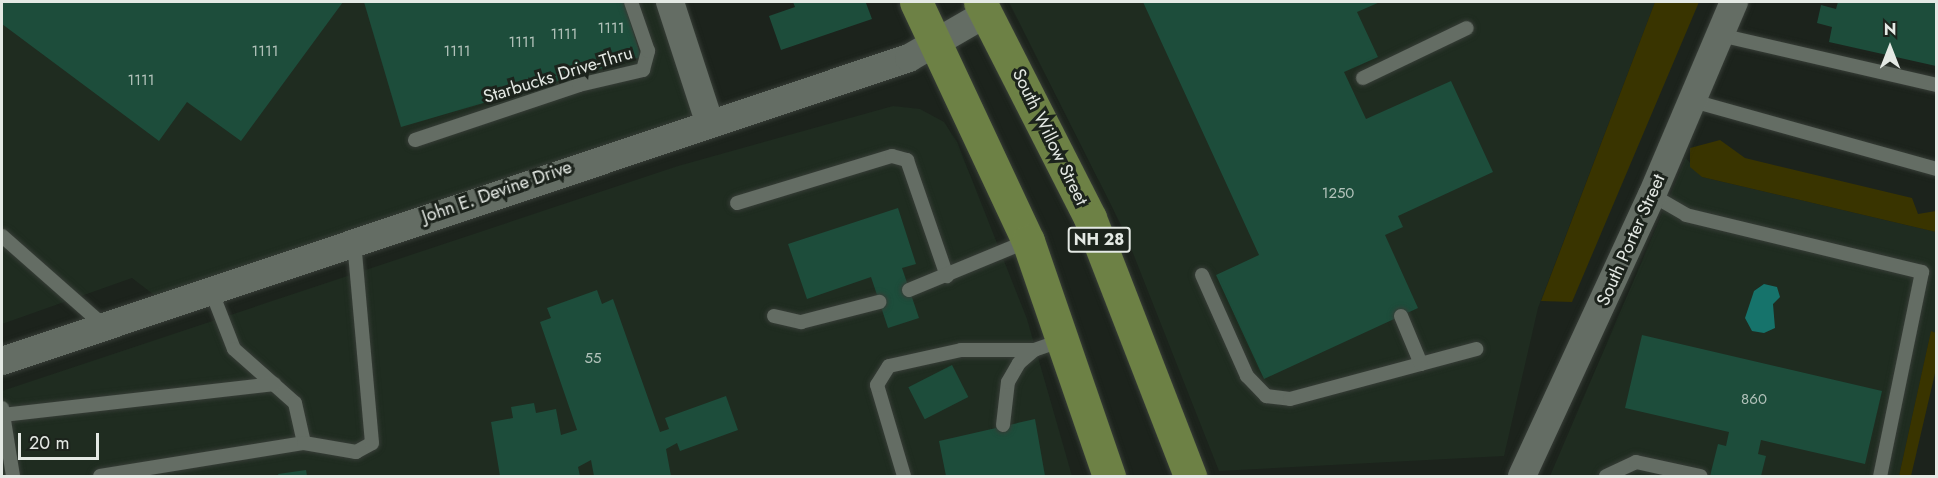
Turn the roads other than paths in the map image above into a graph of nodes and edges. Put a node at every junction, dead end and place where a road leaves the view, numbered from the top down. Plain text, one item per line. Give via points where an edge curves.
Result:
1 (631, 2) edge
2 (670, 2) edge
3 (916, 2) edge
4 (1734, 2) edge
5 (983, 7) edge
6 (1467, 28) dead end
7 (1720, 35) junction
8 (940, 43) junction
9 (1363, 78) dead end
10 (1936, 85) edge
11 (1693, 101) junction
12 (709, 122) junction
13 (416, 140) dead end
14 (1936, 168) edge
15 (1652, 195) junction
16 (737, 203) dead end
17 (4, 240) edge
18 (354, 241) junction
19 (1028, 241) junction
20 (1202, 275) dead end
21 (947, 276) junction
22 (211, 290) junction
23 (909, 290) dead end
24 (879, 302) dead end
25 (774, 316) dead end
26 (1401, 316) dead end
27 (104, 326) junction
28 (1065, 339) junction
29 (1476, 349) dead end
30 (1034, 350) junction
31 (2, 361) edge
32 (1421, 364) junction
33 (274, 384) junction
34 (2, 410) edge
35 (1003, 425) dead end
36 (304, 443) junction
37 (13, 477) edge
38 (100, 477) edge
39 (904, 477) edge
40 (1109, 477) edge
41 (1190, 477) edge
42 (1522, 477) edge
43 (1606, 477) edge
44 (1700, 477) edge
45 (1880, 477) edge

1 - 13 lane, Starbucks Drive-Thru via 648,51 643,70 579,85
2 - 12 street
3 - 8 main road
4 - 7 street, South Porter Street
5 - 8 street, John E. Devine Drive
5 - 41 main road, South Willow Street / NH 28 via 1090,218
6 - 9 lane
7 - 10 lane
7 - 11 street, South Porter Street
8 - 12 street, John E. Devine Drive
8 - 19 main road
11 - 14 lane
11 - 15 street, South Porter Street
12 - 18 street, John E. Devine Drive
15 - 42 street, South Porter Street
15 - 45 lane via 1686,215 1922,272
16 - 21 lane via 891,156 906,160
17 - 27 lane
18 - 22 street, John E. Devine Drive
18 - 36 lane via 372,443 356,452
19 - 21 lane
19 - 28 main road
20 - 32 lane via 1247,376 1266,396 1290,399
21 - 23 lane
22 - 27 street, John E. Devine Drive
22 - 33 lane via 234,349
24 - 25 lane via 801,322
26 - 32 lane
27 - 31 street, John E. Devine Drive
28 - 30 lane
28 - 40 main road
29 - 32 lane
30 - 35 lane via 1008,382
30 - 39 lane via 961,350 889,366 876,385
33 - 34 lane
33 - 36 lane via 295,403
34 - 37 lane
36 - 38 lane
43 - 44 lane via 1636,462

